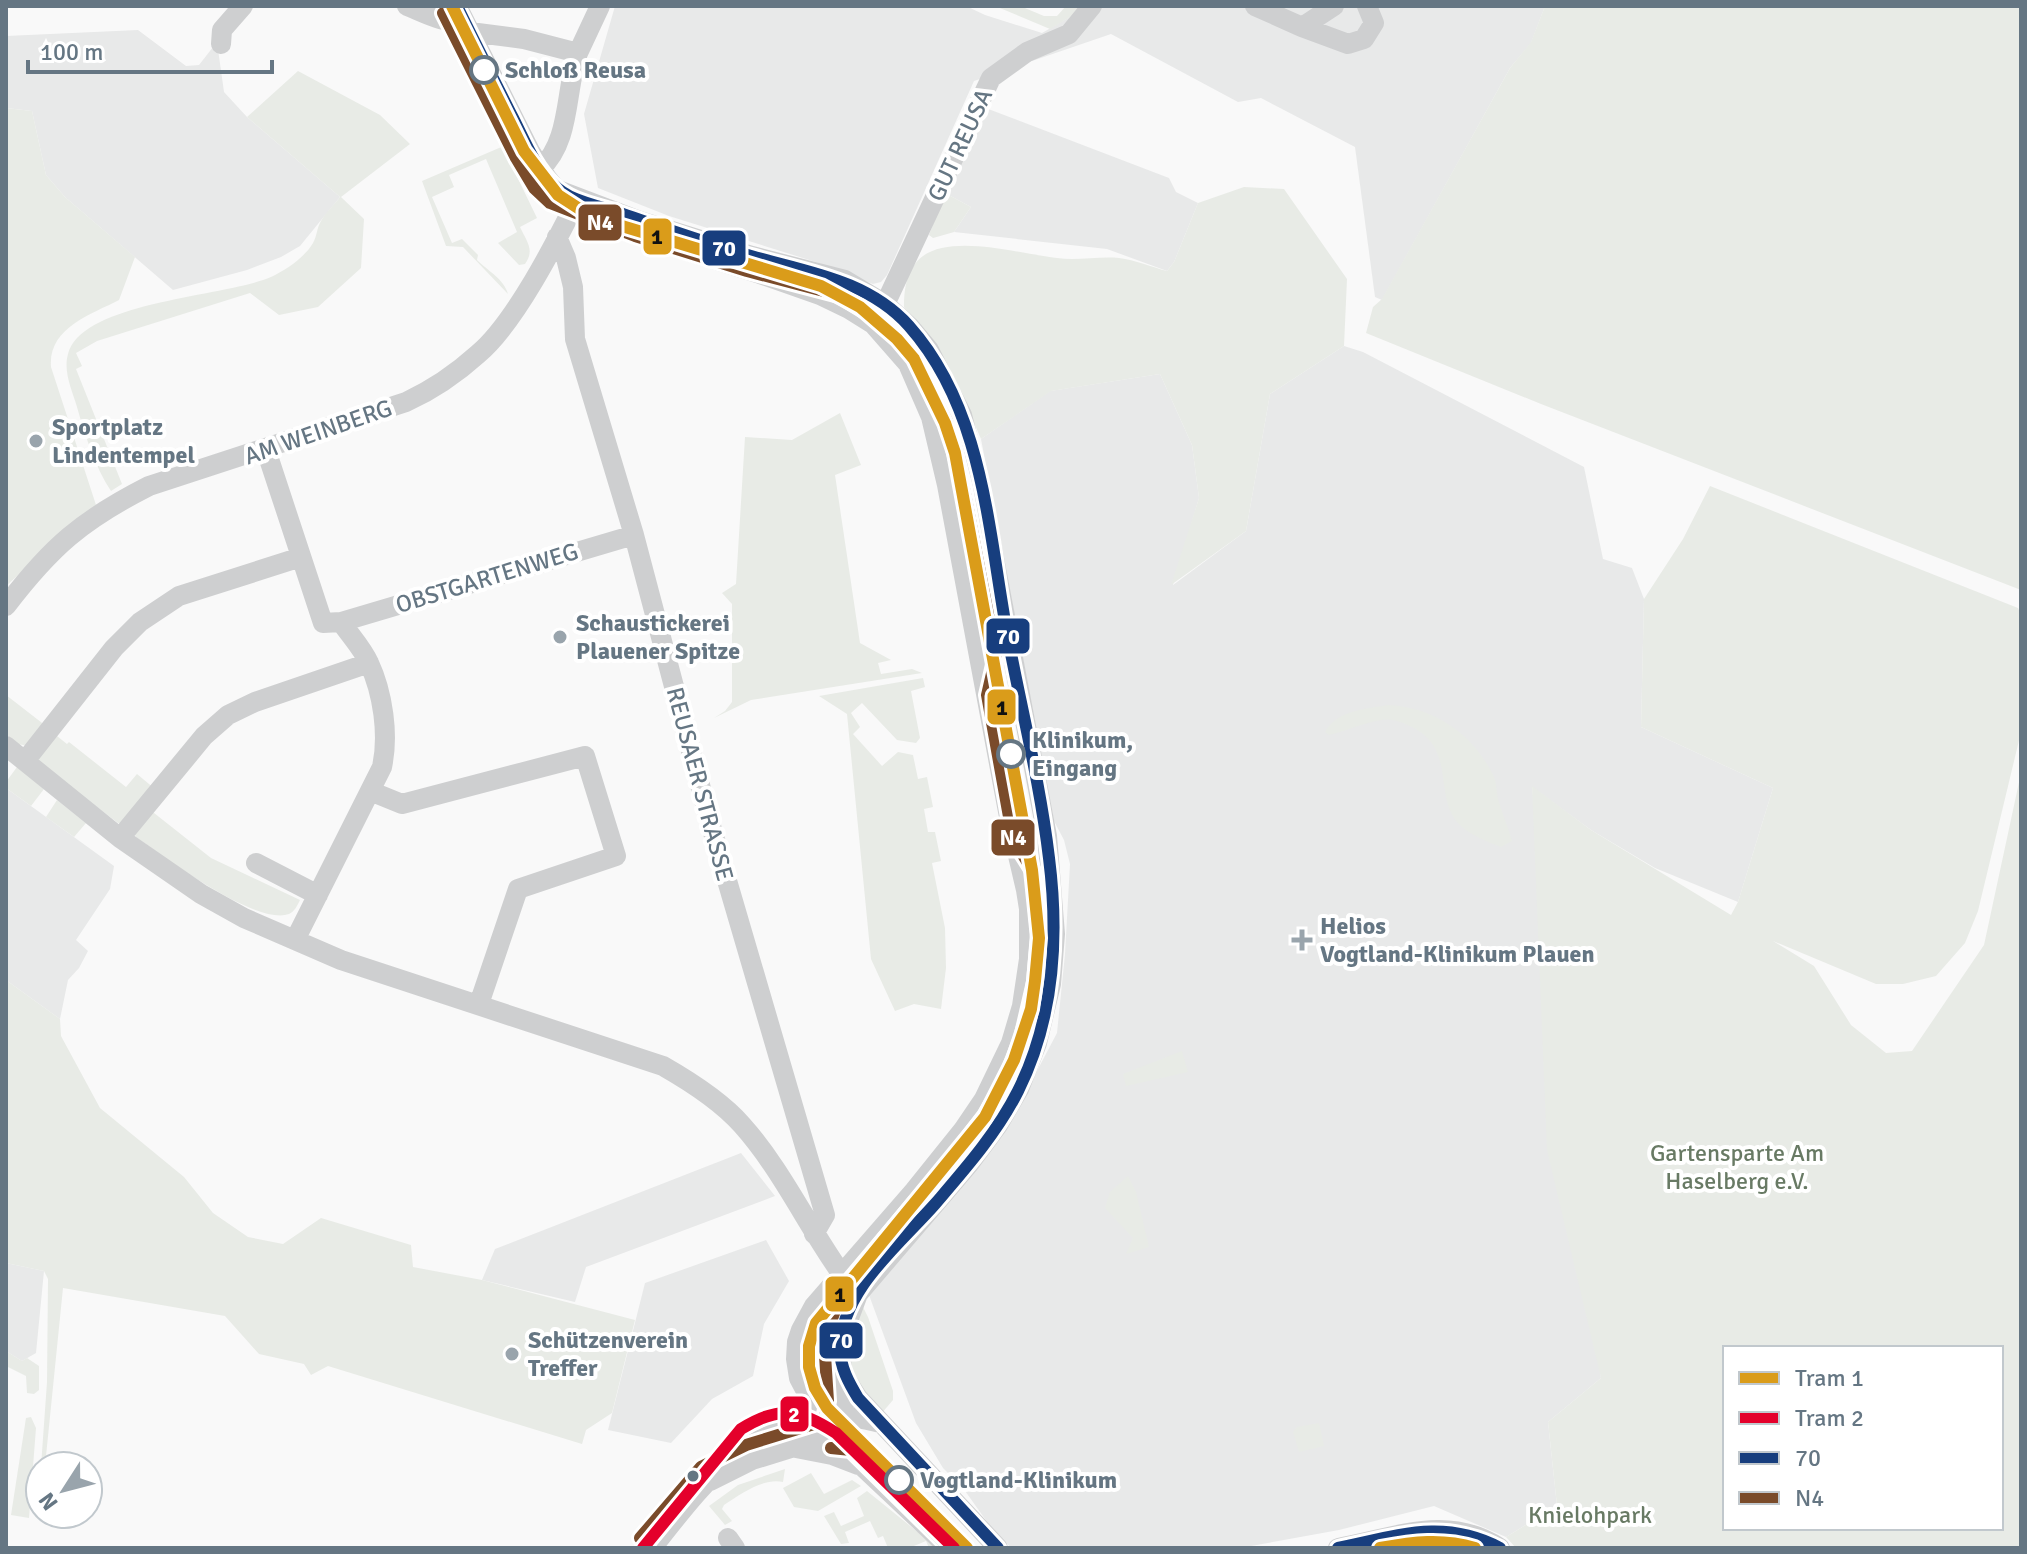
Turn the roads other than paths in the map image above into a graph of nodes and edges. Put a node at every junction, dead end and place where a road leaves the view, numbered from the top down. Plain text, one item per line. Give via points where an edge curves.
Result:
1 (243, 6) edge
2 (407, 6) edge
3 (600, 6) edge
4 (1092, 6) edge
5 (1255, 6) edge
6 (1334, 6) edge
7 (1367, 6) edge
8 (464, 19) edge
9 (1302, 27) junction
10 (221, 44) dead end
11 (578, 53) junction
12 (540, 169) junction
13 (570, 199) junction
14 (557, 237) junction
15 (885, 304) junction
16 (873, 324) junction
17 (266, 450) junction
18 (634, 535) junction
19 (301, 557) junction
20 (6, 606) edge
21 (341, 622) junction
22 (369, 663) junction
23 (6, 746) edge
24 (25, 761) junction
25 (370, 791) junction
26 (120, 838) junction
27 (256, 863) dead end
28 (318, 895) junction
29 (295, 940) junction
30 (479, 1004) junction
31 (814, 1234) junction
32 (840, 1273) junction
33 (858, 1294) junction
34 (844, 1376) junction
35 (799, 1378) junction
36 (832, 1423) junction
37 (881, 1423) junction
38 (790, 1438) junction
39 (864, 1468) junction
40 (652, 1548) edge
41 (949, 1548) edge
42 (998, 1548) edge
43 (1338, 1548) edge
44 (1500, 1548) edge

1 - 10 street via 222,30
2 - 8 street via 439,19
3 - 11 street
4 - 15 street, GUT REUSA via 1069,34 1027,52 991,78
5 - 9 street
6 - 9 street
7 - 9 street via 1374,23 1364,39 1348,44
8 - 11 street
8 - 12 street
11 - 12 street via 559,141
12 - 13 street
13 - 14 street, AM WEINBERG
13 - 15 street via 845,280
13 - 16 street via 604,224 820,295
14 - 17 street, AM WEINBERG via 502,328 442,382 406,402
14 - 18 street, REUSAER STRASSE via 573,287 575,339
15 - 16 street, GUT REUSA
15 - 33 street via 929,350 962,415 1047,836 1055,934 1046,1013 1019,1089 969,1164
16 - 32 street via 908,364 941,455 1026,890 1029,959 1011,1043 984,1099 914,1191
17 - 19 street
17 - 20 street, AM WEINBERG via 125,498 58,544
18 - 21 street, OBSTGARTENWEG
18 - 31 street, REUSAER STRASSE via 684,731 825,1215
19 - 21 street via 323,623
19 - 24 street via 179,596 150,614 114,648
21 - 22 street
22 - 25 street via 386,729 382,767
22 - 26 street via 228,715 204,736
23 - 24 street
24 - 26 street
25 - 28 street
25 - 30 street via 402,804 585,756 616,856 518,889
26 - 29 street via 201,894
27 - 28 street
28 - 29 street
29 - 30 street
30 - 31 street via 663,1066 691,1082 740,1123 780,1175
31 - 32 street
32 - 33 street
32 - 35 street via 801,1330
33 - 34 street via 840,1342
34 - 36 street
34 - 37 street
35 - 36 street
35 - 38 street
36 - 37 street
36 - 38 street
36 - 39 street
37 - 42 street
38 - 39 street
38 - 40 street via 710,1481
39 - 41 street
43 - 44 street via 1443,1529 1471,1532

